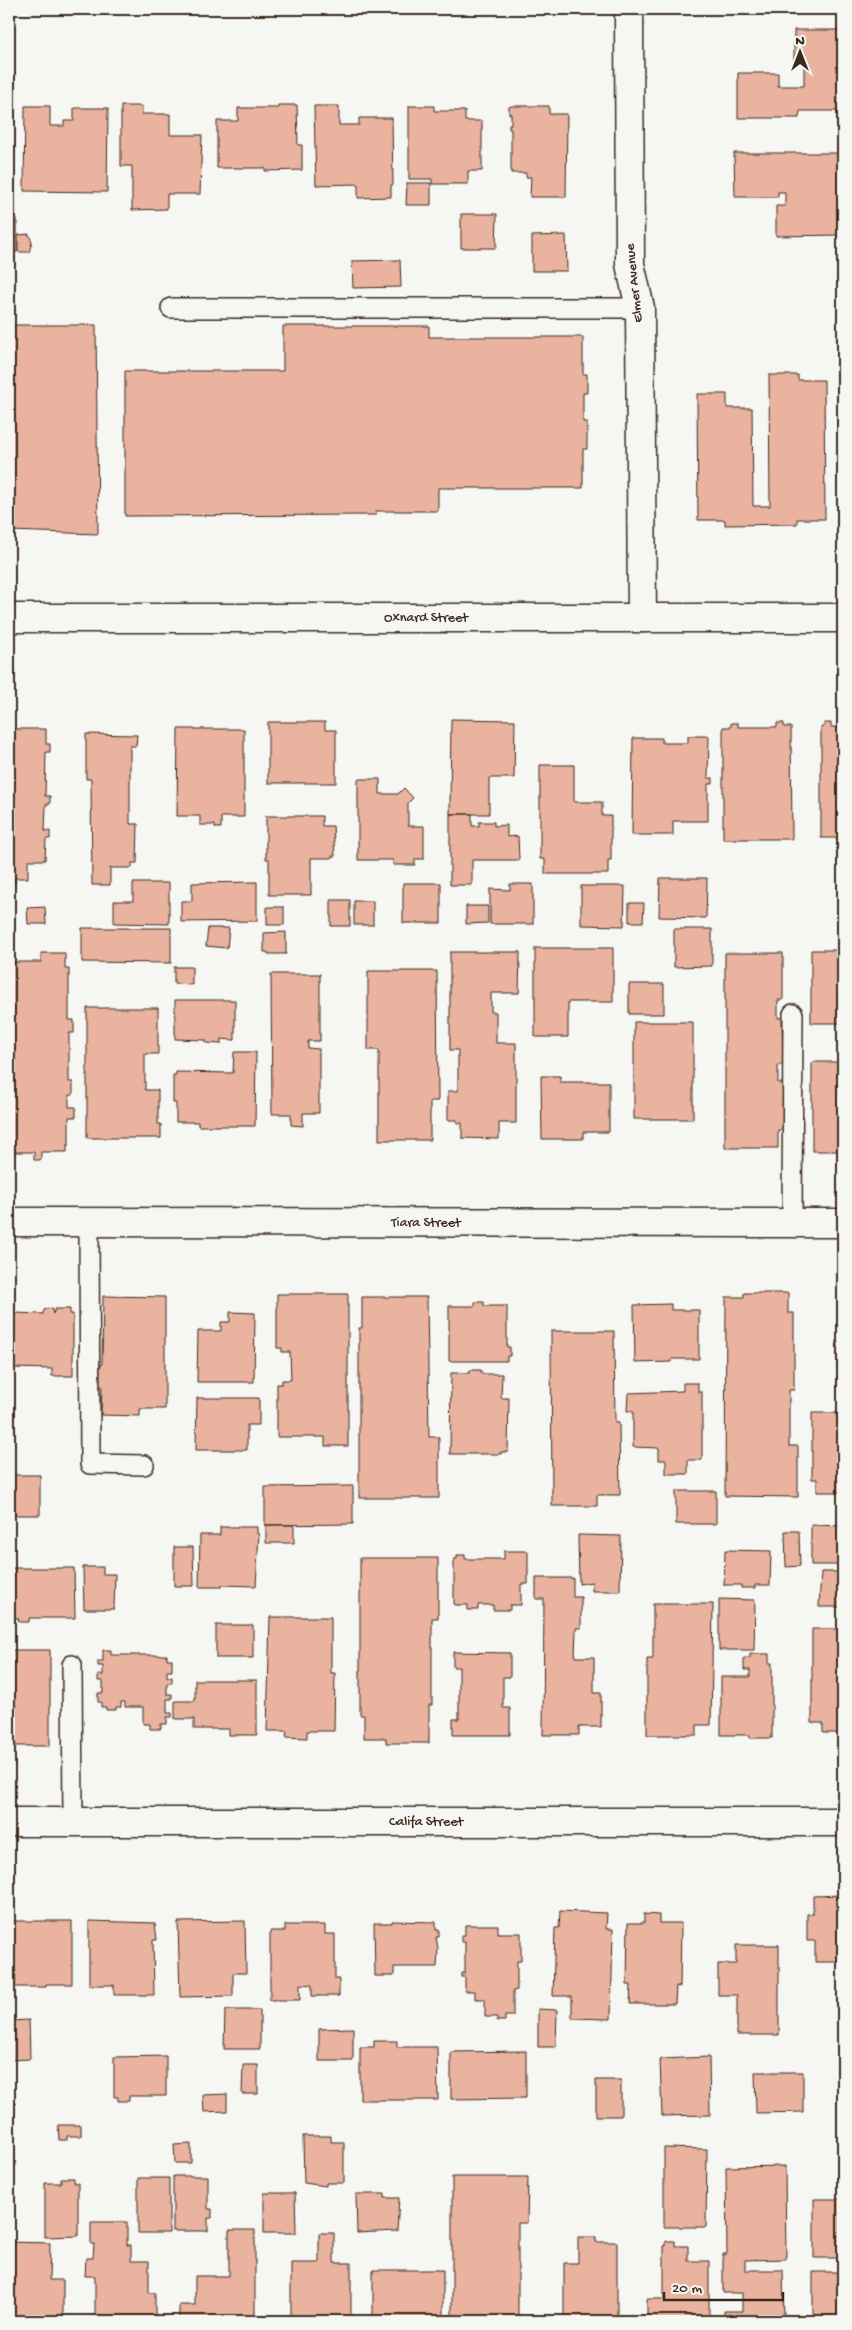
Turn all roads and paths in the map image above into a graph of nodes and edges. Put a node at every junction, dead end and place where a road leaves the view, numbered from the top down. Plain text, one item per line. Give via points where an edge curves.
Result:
1 (629, 9) edge
2 (171, 308) dead end
3 (640, 308) junction
4 (9, 618) edge
5 (642, 618) junction
6 (843, 618) edge
7 (793, 1014) dead end
8 (9, 1222) edge
9 (89, 1223) junction
10 (792, 1223) junction
11 (843, 1224) edge
12 (144, 1465) dead end
13 (72, 1665) dead end
14 (9, 1822) edge
15 (73, 1822) junction
16 (843, 1822) edge

1 - 3 street, Elmer Avenue via 630,264
2 - 3 lane
3 - 5 street, Elmer Avenue
4 - 5 street, Oxnard Street
5 - 6 street, Oxnard Street
7 - 10 lane
8 - 9 street, Tiara Street
9 - 10 street, Tiara Street
9 - 12 lane via 90,1464
10 - 11 street, Tiara Street
13 - 15 lane
14 - 15 street, Califa Street
15 - 16 street, Califa Street

